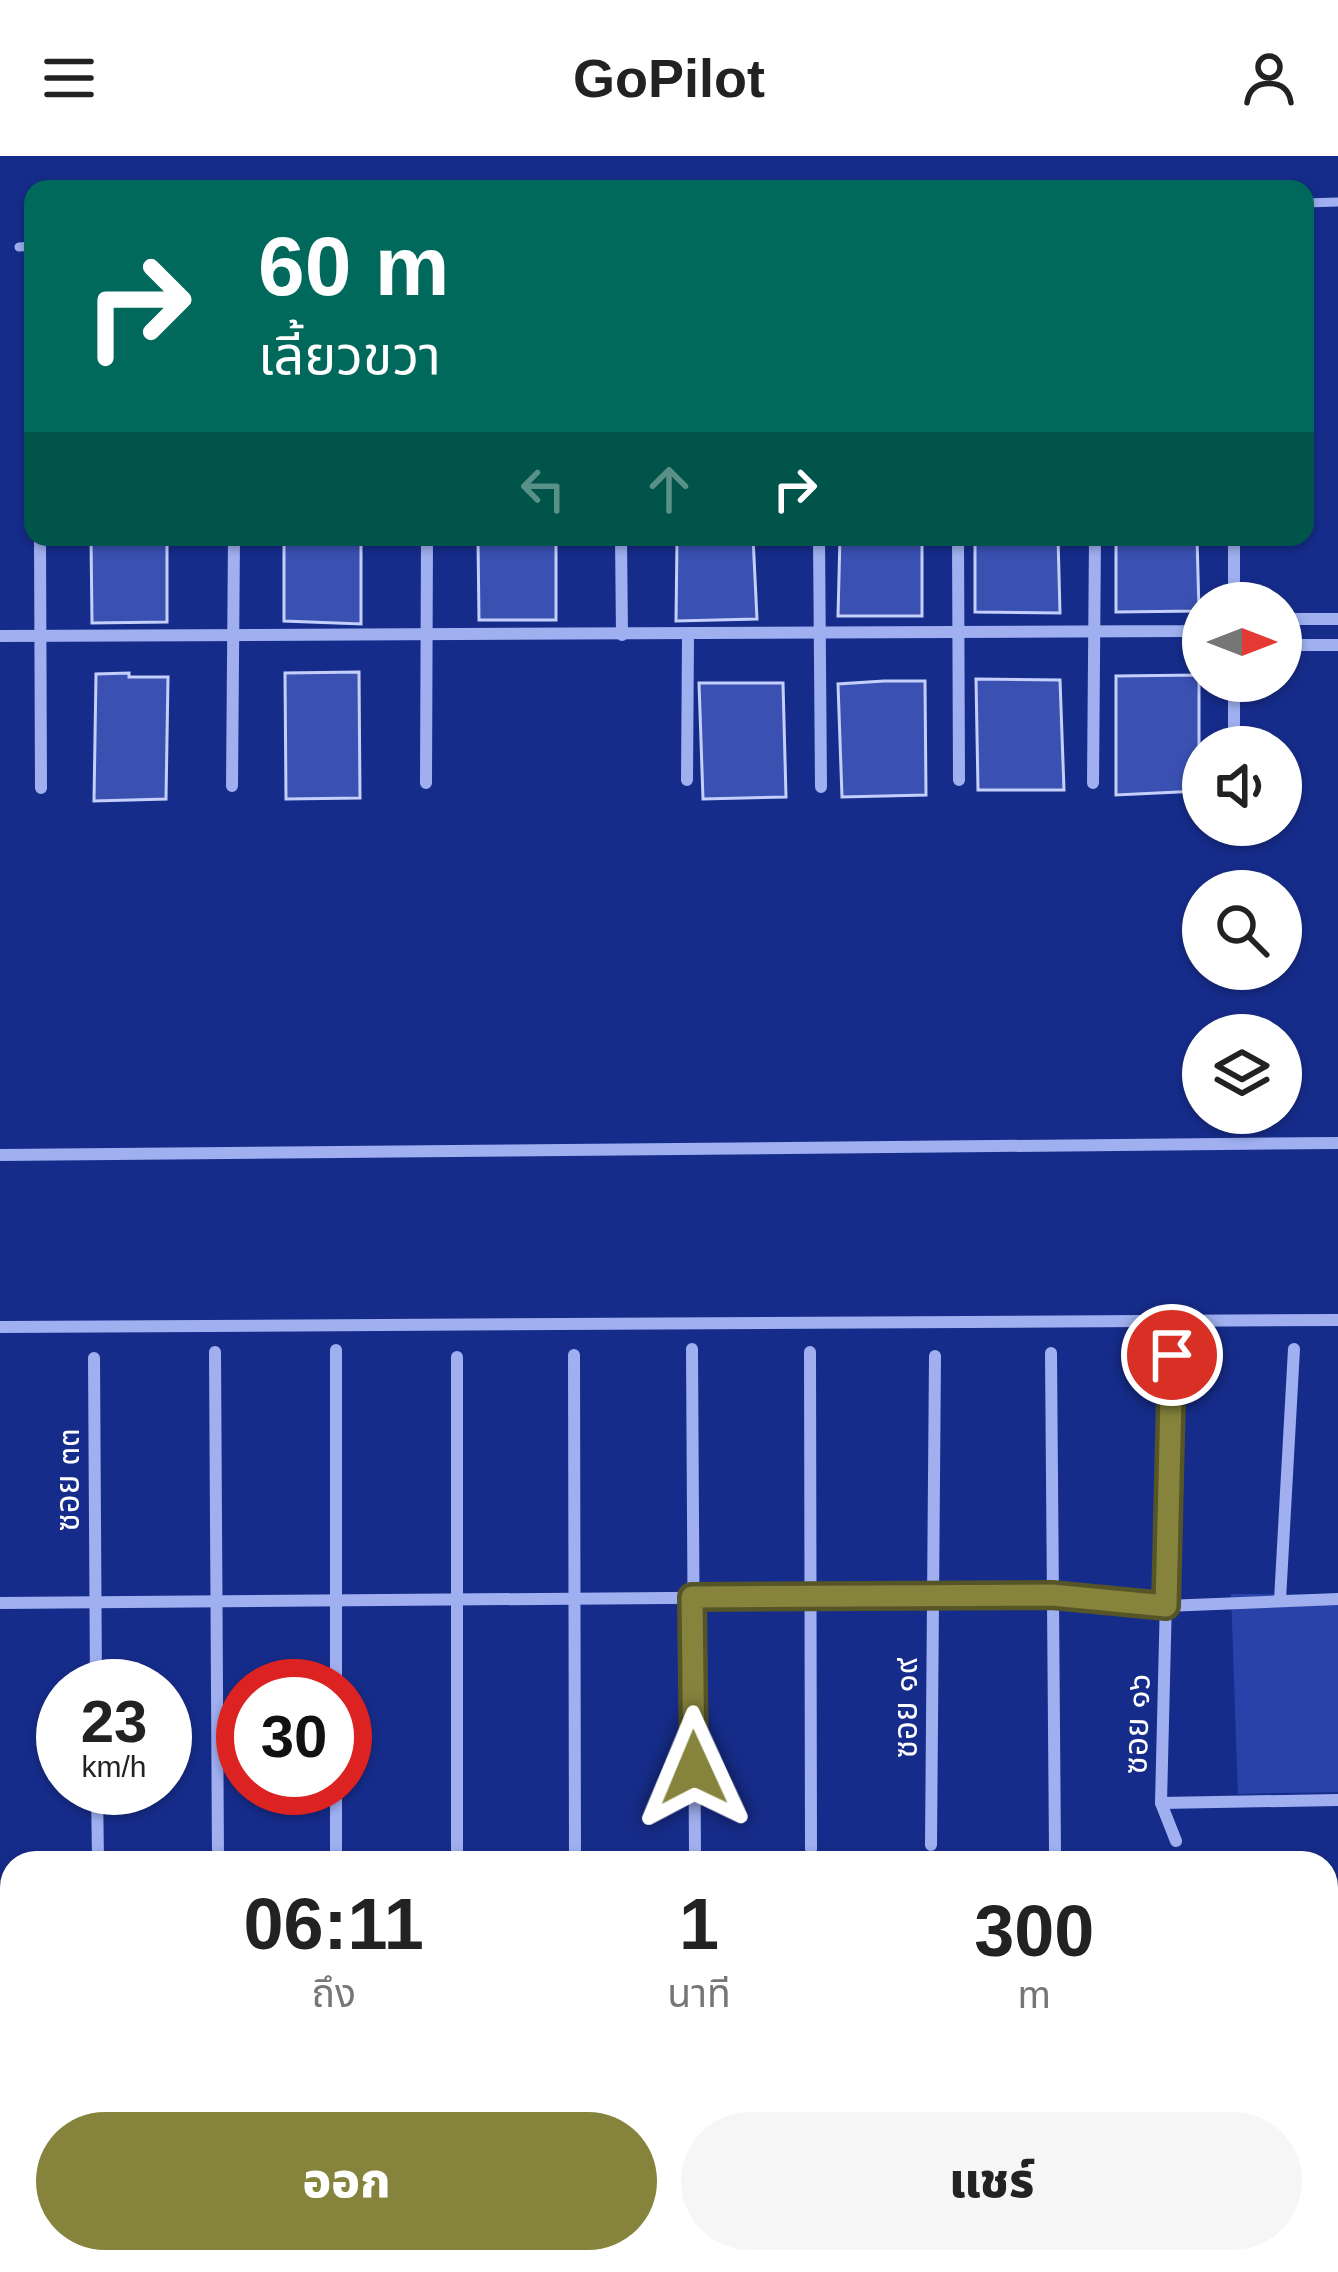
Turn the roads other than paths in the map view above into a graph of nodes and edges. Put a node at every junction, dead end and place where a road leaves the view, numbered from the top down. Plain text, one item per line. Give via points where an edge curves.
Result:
1 (19, 247) dead end
2 (24, 247) edge
3 (40, 546) edge
4 (234, 546) edge
5 (427, 546) edge
6 (621, 546) edge
7 (819, 546) edge
8 (958, 546) edge
9 (1095, 546) edge
10 (1234, 546) edge
11 (1234, 582) edge
12 (1302, 619) edge
13 (1338, 619) edge
14 (1182, 631) edge
15 (958, 632) junction
16 (1094, 632) junction
17 (427, 634) junction
18 (622, 635) junction
19 (819, 635) junction
20 (0, 636) edge
21 (40, 636) junction
22 (234, 636) junction
23 (688, 636) junction
24 (1302, 645) edge
25 (1338, 645) edge
26 (687, 780) dead end
27 (959, 780) dead end
28 (426, 783) dead end
29 (1093, 783) dead end
30 (232, 786) dead end
31 (820, 787) dead end
32 (40, 788) dead end
33 (1338, 1143) edge
34 (0, 1155) edge
35 (1338, 1320) edge
36 (0, 1328) edge
37 (692, 1349) dead end
38 (1294, 1349) dead end
39 (336, 1350) dead end
40 (215, 1352) dead end
41 (810, 1352) dead end
42 (1051, 1353) dead end
43 (574, 1355) dead end
44 (1172, 1355) dead end
45 (935, 1356) dead end
46 (457, 1357) dead end
47 (94, 1358) dead end
48 (1052, 1595) junction
49 (932, 1596) junction
50 (692, 1597) junction
51 (811, 1597) junction
52 (574, 1598) junction
53 (1338, 1599) edge
54 (215, 1600) junction
55 (335, 1600) junction
56 (456, 1600) junction
57 (1280, 1600) junction
58 (95, 1601) junction
59 (0, 1603) edge
60 (1166, 1606) junction
61 (96, 1659) edge
62 (335, 1659) edge
63 (1338, 1800) edge
64 (1160, 1803) junction
65 (97, 1815) edge
66 (336, 1815) edge
67 (1176, 1841) dead end
68 (931, 1845) dead end
69 (811, 1849) dead end
70 (98, 1851) edge
71 (218, 1851) edge
72 (336, 1851) edge
73 (457, 1851) edge
74 (575, 1851) edge
75 (695, 1851) edge
76 (1055, 1851) edge

1 - 2 lane
3 - 21 street
4 - 22 street
5 - 17 street
6 - 18 street
7 - 19 street
8 - 15 street
9 - 16 street
10 - 11 street
12 - 13 street
14 - 16 street
15 - 16 street
15 - 19 street
15 - 27 street
16 - 29 street
17 - 18 street
17 - 22 street
17 - 28 street
18 - 23 street
19 - 23 street
19 - 31 street
20 - 21 street
21 - 22 street
21 - 32 street
22 - 30 street
23 - 26 street
24 - 25 street
33 - 34 street
35 - 36 street
37 - 50 street
38 - 57 street
39 - 55 street
40 - 54 street
41 - 51 street
42 - 48 street
43 - 52 street
44 - 60 street, ซอย ๑๖
45 - 49 street, ซอย ๑๙
46 - 56 street
47 - 58 street, ซอย ๓๓
48 - 49 street
48 - 60 street
48 - 76 street
49 - 51 street
49 - 68 street, ซอย ๑๙
50 - 51 street
50 - 52 street
50 - 75 street
51 - 69 street
52 - 56 street
52 - 74 street
53 - 57 street
54 - 55 street
54 - 58 street
54 - 71 street
55 - 56 street
55 - 62 street
56 - 73 street
57 - 60 street
58 - 59 street
58 - 61 street, ซอย ๓๓
60 - 64 street, ซอย ๑๖
63 - 64 street
64 - 67 street, ซอย ๑๖
65 - 70 street
66 - 72 street

